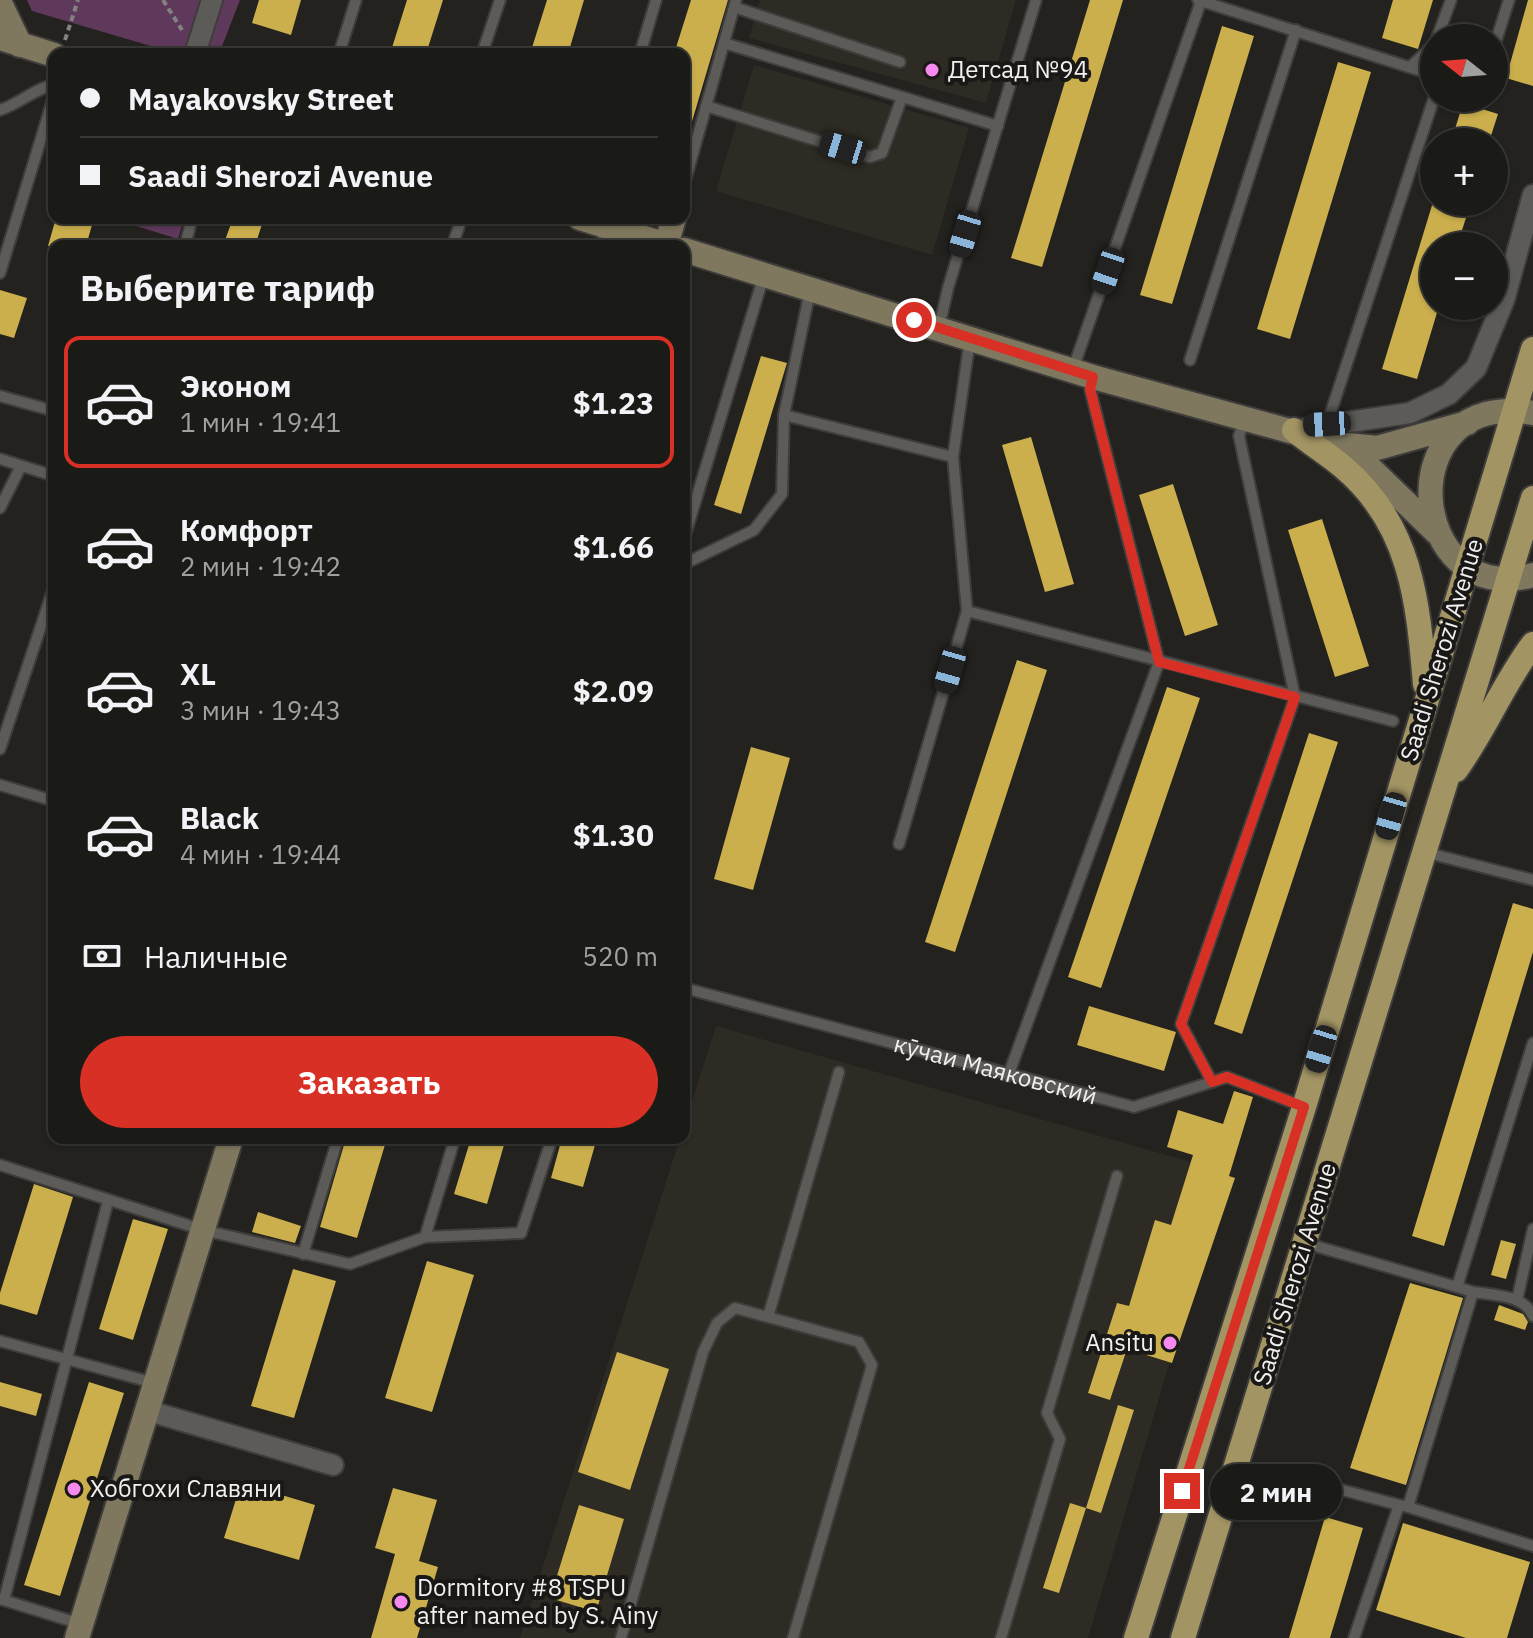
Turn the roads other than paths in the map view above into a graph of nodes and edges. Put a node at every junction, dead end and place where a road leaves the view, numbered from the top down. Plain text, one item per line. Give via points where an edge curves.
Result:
1 (212, 0) edge
2 (356, 0) edge
3 (500, 0) edge
4 (656, 0) edge
5 (1036, 0) edge
6 (1451, 0) edge
7 (1509, 0) edge
8 (1200, 1) edge
9 (0, 3) edge
10 (735, 3) edge
11 (1442, 24) edge
12 (1501, 24) edge
13 (1296, 30) junction
14 (10, 41) edge
15 (724, 43) junction
16 (59, 48) edge
17 (197, 48) edge
18 (341, 48) edge
19 (484, 48) edge
20 (642, 48) edge
21 (1420, 58) edge
22 (900, 62) dead end
23 (1410, 67) junction
24 (1420, 70) edge
25 (48, 86) edge
26 (902, 97) junction
27 (706, 106) junction
28 (0, 110) edge
29 (1430, 112) edge
30 (48, 116) edge
31 (998, 126) junction
32 (690, 163) edge
33 (1533, 195) edge
34 (593, 226) edge
35 (646, 240) edge
36 (690, 252) edge
37 (0, 273) edge
38 (764, 275) junction
39 (811, 289) junction
40 (939, 328) junction
41 (970, 339) junction
42 (1533, 349) edge
43 (1190, 360) dead end
44 (1083, 373) junction
45 (0, 396) edge
46 (48, 409) edge
47 (1524, 412) edge
48 (784, 415) junction
49 (1246, 416) junction
50 (1467, 423) junction
51 (1294, 430) junction
52 (1329, 436) junction
53 (953, 457) junction
54 (0, 459) edge
55 (21, 466) junction
56 (48, 474) edge
57 (1533, 498) edge
58 (0, 508) edge
59 (690, 519) edge
60 (1438, 534) junction
61 (690, 561) edge
62 (1467, 566) junction
63 (1533, 575) edge
64 (1507, 579) junction
65 (48, 605) edge
66 (967, 611) junction
67 (1533, 644) edge
68 (1159, 662) junction
69 (1295, 697) junction
70 (1426, 699) junction
71 (1393, 721) dead end
72 (0, 749) edge
73 (0, 785) edge
74 (1443, 789) junction
75 (48, 799) edge
76 (899, 844) dead end
77 (1424, 852) junction
78 (1533, 880) edge
79 (690, 990) edge
80 (1533, 1043) edge
81 (839, 1072) dead end
82 (1008, 1076) junction
83 (1212, 1082) junction
84 (1304, 1107) junction
85 (229, 1144) edge
86 (336, 1144) edge
87 (453, 1144) edge
88 (550, 1144) edge
89 (0, 1165) edge
90 (1117, 1176) dead end
91 (108, 1201) junction
92 (1533, 1229) edge
93 (203, 1230) junction
94 (425, 1237) junction
95 (1305, 1243) junction
96 (303, 1254) junction
97 (1457, 1287) junction
98 (1473, 1292) junction
99 (1517, 1300) junction
100 (1533, 1316) edge
101 (768, 1317) junction
102 (0, 1341) edge
103 (65, 1357) junction
104 (156, 1384) junction
105 (149, 1411) junction
106 (333, 1465) dead end
107 (1224, 1505) junction
108 (1404, 1506) junction
109 (1533, 1546) edge
110 (2, 1600) edge
111 (79, 1631) edge
112 (621, 1638) edge
113 (793, 1638) edge
114 (1001, 1638) edge
115 (1136, 1638) edge
116 (1183, 1638) edge
117 (1354, 1638) edge

1 - 17 street
2 - 18 lane
3 - 19 lane
4 - 20 lane
5 - 31 lane
6 - 11 lane
7 - 12 lane
8 - 13 lane
8 - 44 lane
9 - 14 street
10 - 15 lane
10 - 22 lane
13 - 23 lane
13 - 43 lane
14 - 16 street
15 - 26 lane
15 - 27 lane
21 - 23 lane
23 - 24 lane
25 - 28 lane
26 - 27 lane via 882,153 870,157
26 - 31 lane
27 - 32 lane
29 - 52 lane
30 - 37 lane
31 - 40 lane
33 - 52 street via 1504,300 1476,368 1449,394 1410,413
34 - 35 street
36 - 38 street
38 - 39 street
38 - 59 lane
39 - 40 street
39 - 48 lane
40 - 41 street
41 - 44 street
41 - 53 lane
42 - 47 main road, Saadi Sherozi Avenue
44 - 49 street
44 - 68 lane
45 - 46 lane
47 - 50 street via 1491,413
47 - 62 main road, Saadi Sherozi Avenue
48 - 53 lane
48 - 61 lane via 782,494 754,530
49 - 51 street
49 - 69 lane via 1239,436
50 - 52 street via 1377,448
50 - 60 street via 1435,461 1430,510
51 - 52 street
51 - 70 main road via 1342,466 1384,513 1418,600
52 - 60 street
53 - 66 lane
54 - 55 lane
55 - 56 lane
55 - 58 lane
57 - 64 main road, Saadi Sherozi Avenue
60 - 62 street
62 - 64 street
62 - 70 main road, Saadi Sherozi Avenue
63 - 64 street
64 - 74 main road, Saadi Sherozi Avenue
65 - 72 lane
66 - 68 lane
66 - 76 lane
67 - 74 main road
68 - 69 lane
68 - 82 lane
69 - 71 lane
69 - 83 lane via 1181,1024
70 - 84 main road, Saadi Sherozi Avenue
73 - 75 lane
74 - 77 main road, Saadi Sherozi Avenue
77 - 78 lane
77 - 95 main road, Saadi Sherozi Avenue
79 - 82 lane, кӯчаи Маяковский
80 - 97 lane
81 - 101 lane
82 - 83 lane, кӯчаи Маяковский via 1134,1107
83 - 84 lane, кӯчаи Маяковский via 1227,1077
84 - 115 main road, Saadi Sherozi Avenue
85 - 93 street
86 - 96 lane
87 - 94 lane
88 - 94 lane via 521,1233
89 - 91 lane
90 - 114 lane via 1047,1413 1060,1439
91 - 93 lane
91 - 103 lane
92 - 99 lane
93 - 96 lane
93 - 104 street
94 - 96 lane via 350,1264
95 - 97 lane
95 - 107 main road, Saadi Sherozi Avenue
97 - 98 lane
98 - 99 lane
98 - 108 lane
99 - 100 lane via 1530,1307
101 - 112 lane via 735,1308 717,1323 703,1352
101 - 113 lane via 859,1342 872,1365
102 - 103 lane
103 - 104 lane
103 - 110 lane
104 - 105 street
105 - 106 street
105 - 111 street
107 - 108 lane via 1278,1482 1310,1484
107 - 116 main road, Saadi Sherozi Avenue
108 - 109 lane
108 - 117 lane
110 - 111 lane

